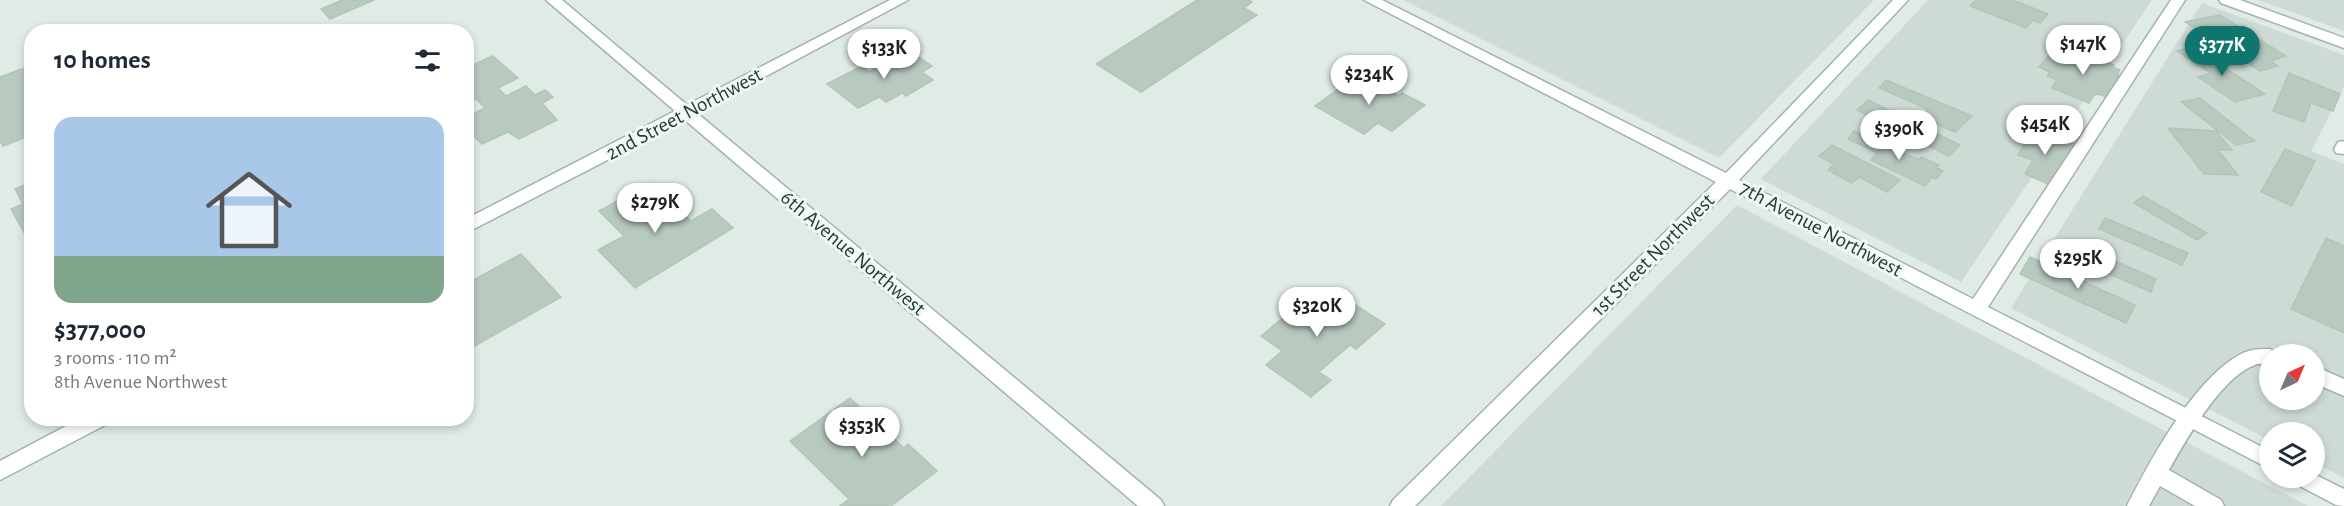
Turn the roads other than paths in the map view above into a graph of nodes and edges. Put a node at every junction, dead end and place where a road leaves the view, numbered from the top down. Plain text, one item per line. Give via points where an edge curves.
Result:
1 (553, 0) edge
2 (901, 0) edge
3 (1371, 0) edge
4 (1901, 0) edge
5 (2178, 0) edge
6 (2226, 0) edge
7 (2344, 43) edge
8 (686, 113) junction
9 (1728, 181) junction
10 (474, 223) edge
11 (1976, 310) junction
12 (2259, 357) edge
13 (2325, 379) edge
14 (2344, 388) edge
15 (2188, 418) junction
16 (85, 426) edge
17 (2259, 454) edge
18 (0, 471) edge
19 (2157, 473) junction
20 (2322, 488) edge
21 (2344, 499) edge
22 (1153, 506) edge
23 (1401, 506) edge
24 (2138, 506) edge
25 (2213, 506) edge

1 - 8 street, 6th Avenue Northwest
2 - 8 street, 2nd Street Northwest
3 - 9 street, 7th Avenue Northwest
4 - 9 street, 1st Street Northwest
5 - 11 street
6 - 7 street
8 - 10 street, 2nd Street Northwest
8 - 22 street, 6th Avenue Northwest
9 - 11 street, 7th Avenue Northwest
9 - 23 street, 1st Street Northwest
11 - 15 street, 7th Avenue Northwest
12 - 15 street via 2234,367
13 - 14 street
15 - 17 street, 7th Avenue Northwest
15 - 19 street
16 - 18 street
19 - 24 street
19 - 25 street
20 - 21 street

